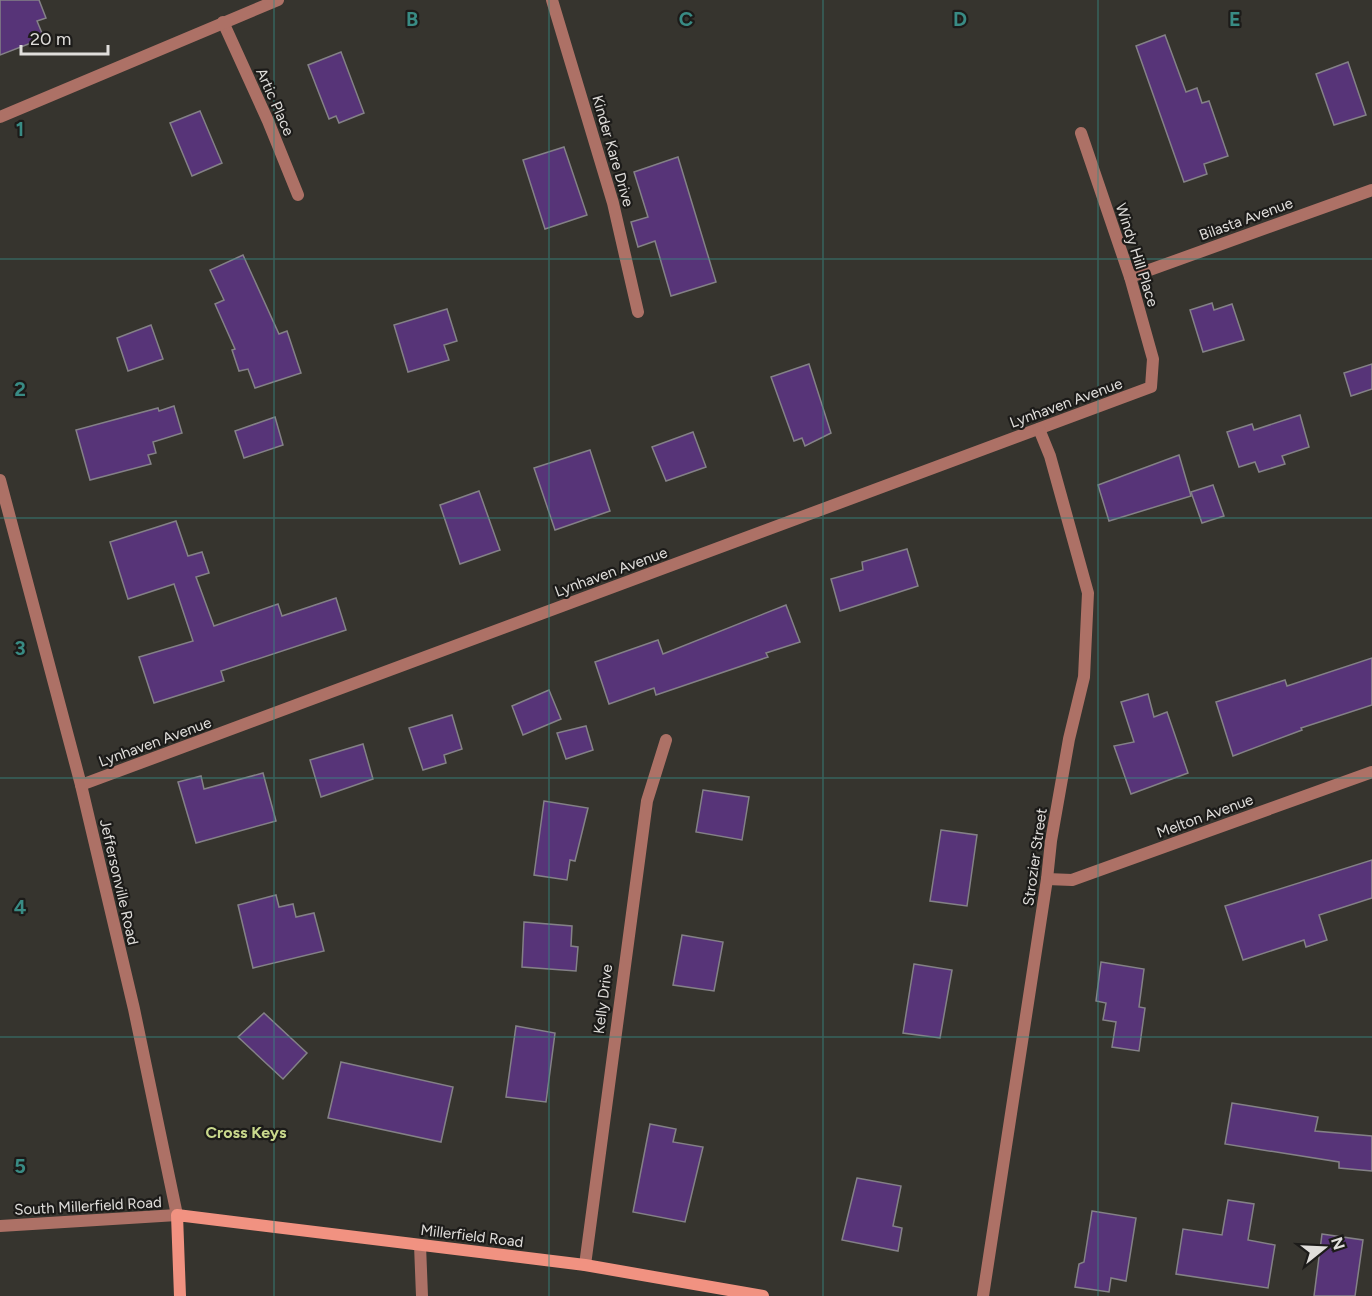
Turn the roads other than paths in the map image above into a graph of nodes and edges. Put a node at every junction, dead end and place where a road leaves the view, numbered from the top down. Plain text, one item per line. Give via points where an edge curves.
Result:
1 (278, 0) edge
2 (552, 0) edge
3 (223, 22) junction
4 (0, 117) edge
5 (1081, 133) dead end
6 (1372, 190) edge
7 (298, 195) dead end
8 (1130, 277) junction
9 (638, 312) dead end
10 (1151, 387) joint
11 (1039, 429) junction
12 (0, 480) edge
13 (666, 740) dead end
14 (1372, 772) edge
15 (81, 785) junction
16 (1047, 879) junction
17 (177, 1215) junction
18 (0, 1226) edge
19 (420, 1245) junction
20 (585, 1265) junction
21 (180, 1296) edge
22 (422, 1296) edge
23 (763, 1296) edge
24 (983, 1296) edge

1 - 3 street
2 - 9 street, Kinder Kare Drive via 613,203
3 - 4 street
3 - 7 street, Artic Place
5 - 8 street, Windy Hill Place
6 - 8 street, Bilasta Avenue
8 - 10 street, Windy Hill Place via 1153,359
10 - 11 street, Lynhaven Avenue
11 - 15 street, Lynhaven Avenue
11 - 16 street, Strozier Street via 1088,593 1084,677 1067,750
12 - 15 street, Jeffersonville Road
13 - 20 street, Kelly Drive via 646,801
14 - 16 street, Melton Avenue via 1072,880
15 - 17 street, Jeffersonville Road
16 - 24 street, Strozier Street
17 - 18 street, South Millerfield Road
17 - 19 main road, Millerfield Road
17 - 21 main road, Jeffersonville Road
19 - 20 main road, Millerfield Road
19 - 22 street
20 - 23 main road, Millerfield Road

